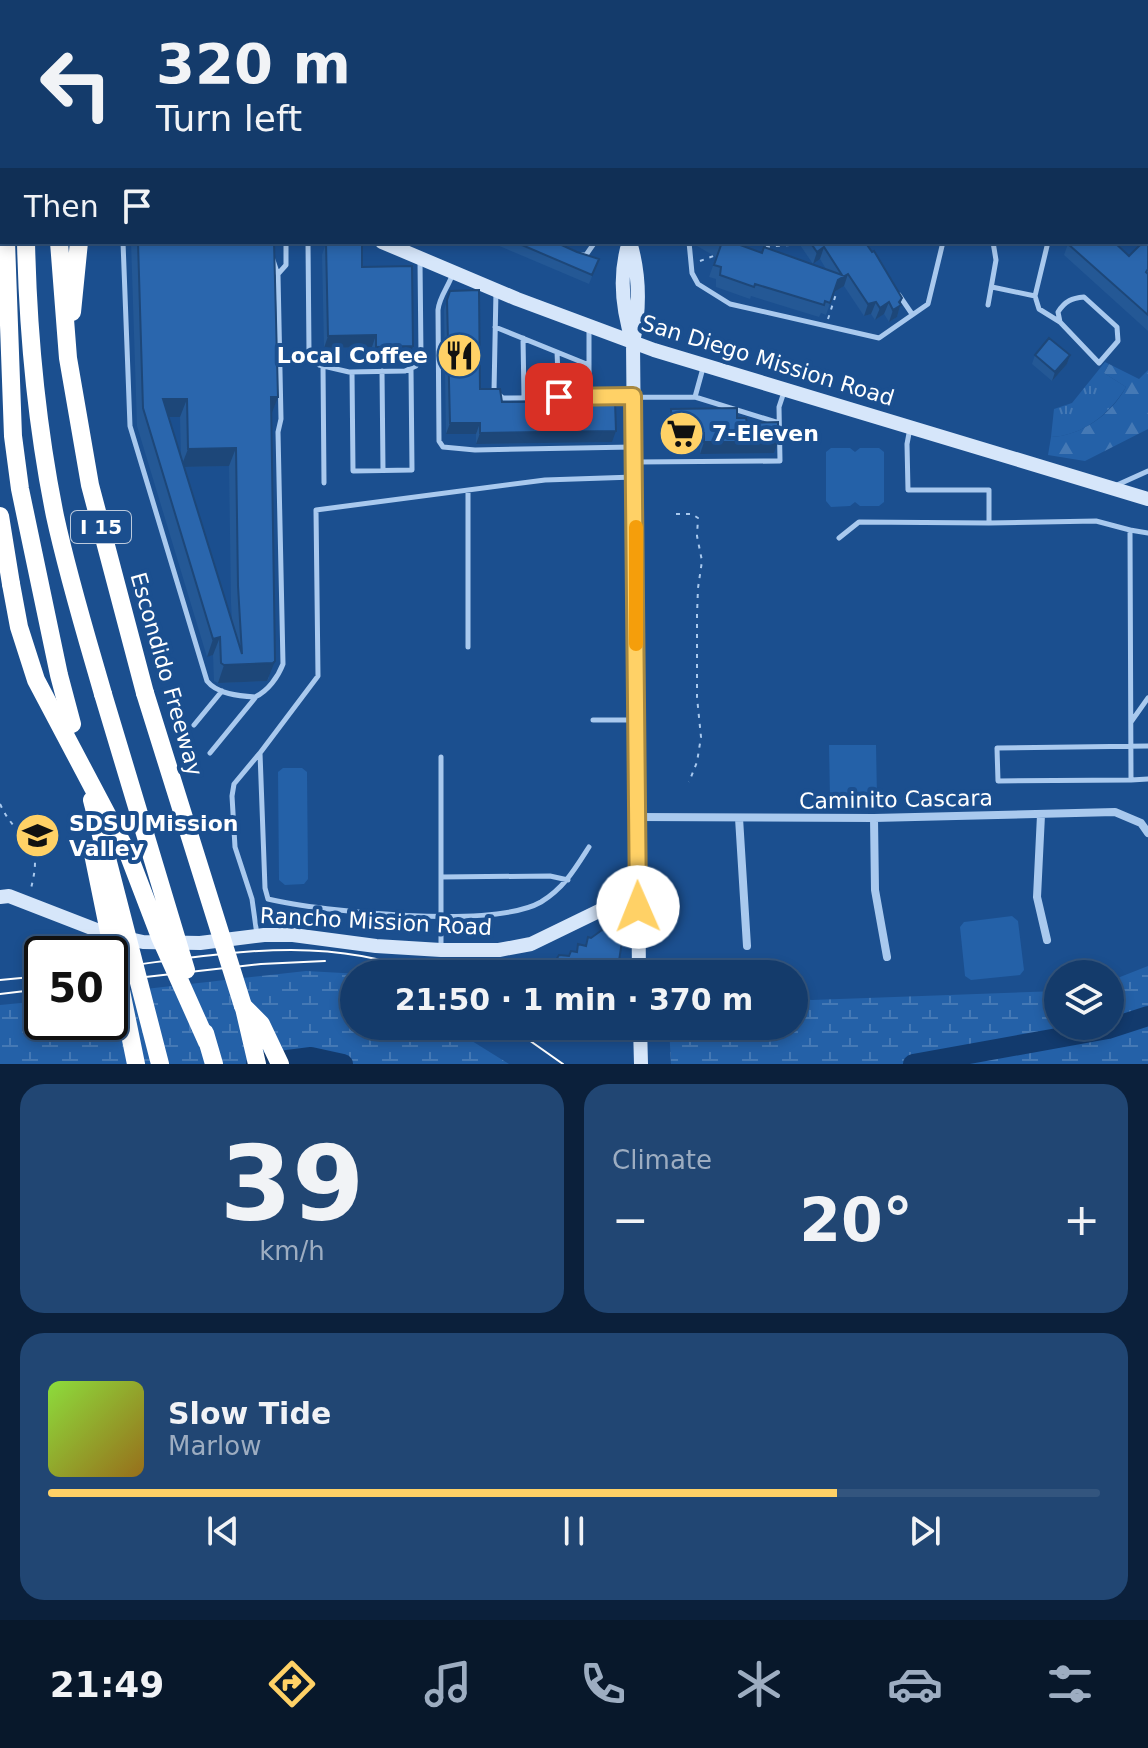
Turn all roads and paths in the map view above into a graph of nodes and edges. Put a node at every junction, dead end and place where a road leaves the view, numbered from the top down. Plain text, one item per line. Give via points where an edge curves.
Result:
1 (6, 244) edge
2 (26, 244) edge
3 (59, 244) edge
4 (79, 244) edge
5 (123, 244) edge
6 (286, 244) edge
7 (308, 244) edge
8 (387, 244) edge
9 (594, 244) edge
10 (629, 244) edge
11 (689, 244) edge
12 (760, 244) edge
13 (791, 244) edge
14 (943, 244) edge
15 (993, 244) edge
16 (1048, 244) edge
17 (270, 252) edge
18 (721, 253) edge
19 (576, 256) edge
20 (420, 258) junction
21 (691, 265) junction
22 (453, 272) junction
23 (278, 275) junction
24 (831, 287) edge
25 (992, 287) junction
26 (496, 290) junction
27 (896, 290) edge
28 (1035, 296) junction
29 (988, 305) dead end
30 (912, 314) junction
31 (1060, 322) junction
32 (495, 327) junction
33 (589, 327) junction
34 (826, 327) junction
35 (523, 338) junction
36 (633, 343) junction
37 (557, 352) junction
38 (68, 358) junction
39 (323, 365) junction
40 (589, 365) junction
41 (704, 365) junction
42 (411, 369) junction
43 (382, 371) junction
44 (352, 372) junction
45 (785, 389) junction
46 (633, 396) junction
47 (524, 397) junction
48 (559, 397) junction
49 (589, 397) junction
50 (695, 397) junction
51 (779, 423) junction
52 (910, 427) junction
53 (635, 462) junction
54 (383, 470) junction
55 (1148, 471) edge
56 (324, 483) dead end
57 (1112, 488) junction
58 (468, 491) junction
59 (1148, 499) edge
60 (676, 514) dead end
61 (0, 516) edge
62 (989, 523) junction
63 (1130, 530) junction
64 (1148, 533) edge
65 (839, 538) dead end
66 (468, 647) dead end
67 (222, 691) junction
68 (255, 697) junction
69 (1148, 698) edge
70 (593, 720) dead end
71 (636, 720) junction
72 (1131, 723) junction
73 (72, 724) junction
74 (194, 725) dead end
75 (1131, 746) junction
76 (1148, 746) edge
77 (210, 753) dead end
78 (260, 753) junction
79 (441, 757) dead end
80 (1148, 779) edge
81 (1131, 780) junction
82 (689, 782) dead end
83 (0, 804) edge
84 (1041, 815) junction
85 (636, 817) junction
86 (739, 818) junction
87 (874, 818) junction
88 (1148, 833) edge
89 (589, 847) dead end
90 (441, 877) junction
91 (568, 880) junction
92 (266, 894) junction
93 (0, 897) edge
94 (252, 899) junction
95 (0, 904) edge
96 (26, 904) junction
97 (638, 907) junction
98 (442, 915) junction
99 (257, 935) junction
100 (1047, 940) dead end
101 (747, 946) dead end
102 (441, 950) junction
103 (887, 957) dead end
104 (639, 960) edge
105 (243, 1006) junction
106 (640, 1040) edge
107 (207, 1042) junction
108 (136, 1064) edge
109 (160, 1064) edge
110 (214, 1064) edge
111 (257, 1064) edge
112 (280, 1064) edge
113 (641, 1064) edge

1 - 73 highway via 20,489
2 - 107 highway, bridge via 43,443 55,516
3 - 38 highway, Escondido Freeway / I 15
4 - 38 highway
5 - 67 lane via 130,426 207,681
6 - 23 lane via 286,265
7 - 39 lane via 309,352
8 - 20 main road, San Diego Mission Road
9 - 19 lane via 586,255
10 - 36 main road via 623,262 623,310
11 - 21 lane
12 - 13 path
14 - 30 lane via 928,304
15 - 25 lane
16 - 28 lane
17 - 23 lane
18 - 21 path
20 - 22 main road, San Diego Mission Road
20 - 42 lane via 421,356
21 - 34 lane via 698,284 730,304
22 - 26 main road, San Diego Mission Road
22 - 53 lane via 438,310 443,447
23 - 68 lane via 283,664 280,674
24 - 34 path via 836,294
25 - 28 lane
25 - 29 lane
26 - 32 lane
26 - 33 main road, San Diego Mission Road
27 - 30 lane
28 - 31 lane via 1039,309
30 - 34 lane via 879,338
31 - 31 lane via 1099,363 1118,341 1117,327 1084,297 1064,303 1058,312
32 - 35 lane
32 - 47 lane via 494,391 503,398
33 - 36 main road, San Diego Mission Road
33 - 40 lane
35 - 37 lane
35 - 47 lane
36 - 41 main road, San Diego Mission Road
36 - 46 main road
37 - 40 lane
37 - 48 lane
38 - 105 highway, Escondido Freeway / I 15, bridge via 90,485 145,693
39 - 44 lane
39 - 56 lane
40 - 49 lane
41 - 45 main road, San Diego Mission Road
41 - 50 lane
42 - 43 lane
42 - 54 lane via 412,470
43 - 44 lane
43 - 54 lane
44 - 54 lane via 353,471
45 - 51 lane
45 - 52 main road, San Diego Mission Road
46 - 49 lane
46 - 50 lane
46 - 53 main road
47 - 48 lane
48 - 49 lane
50 - 51 lane
51 - 53 lane via 780,461
52 - 57 main road, San Diego Mission Road
52 - 62 lane via 908,490 989,490
53 - 58 lane
53 - 71 main road
55 - 57 lane
57 - 59 main road, San Diego Mission Road
58 - 66 lane
58 - 78 lane via 316,510 318,676
60 - 82 path via 698,518 702,561 697,614 701,737
61 - 107 highway, bridge via 19,627 36,680 129,856
62 - 63 lane via 1096,521
62 - 65 lane via 859,522
63 - 64 lane
63 - 72 lane
67 - 68 lane
67 - 74 lane
68 - 77 lane
69 - 72 lane
70 - 71 lane
71 - 85 main road
72 - 75 lane
73 - 108 highway, bridge
73 - 109 highway, bridge
75 - 76 lane
75 - 81 lane
75 - 81 lane via 997,748 998,781
78 - 92 lane
78 - 94 lane via 234,784 232,796 235,847
79 - 90 lane
80 - 81 lane
83 - 96 path via 35,855
84 - 87 street, Caminito Cascara
84 - 88 street, Caminito Cascara via 1115,812 1141,823
84 - 100 street via 1037,897
85 - 86 street, Caminito Cascara
85 - 97 main road
86 - 87 street, Caminito Cascara
86 - 101 street
87 - 103 street via 875,890
89 - 91 lane
90 - 91 lane
90 - 98 lane
91 - 98 lane via 539,903 509,913
92 - 94 lane
92 - 98 lane via 268,899 344,912
93 - 96 main road, Rancho Mission Road
94 - 99 lane
95 - 96 main road, Rancho Mission Road
96 - 99 main road, Rancho Mission Road via 143,942 200,943
97 - 102 main road, Rancho Mission Road via 601,910 531,944
97 - 104 main road
98 - 102 lane
99 - 102 main road, Rancho Mission Road
105 - 111 highway, Escondido Freeway
105 - 112 highway via 261,1024
106 - 113 main road
107 - 110 highway, bridge

